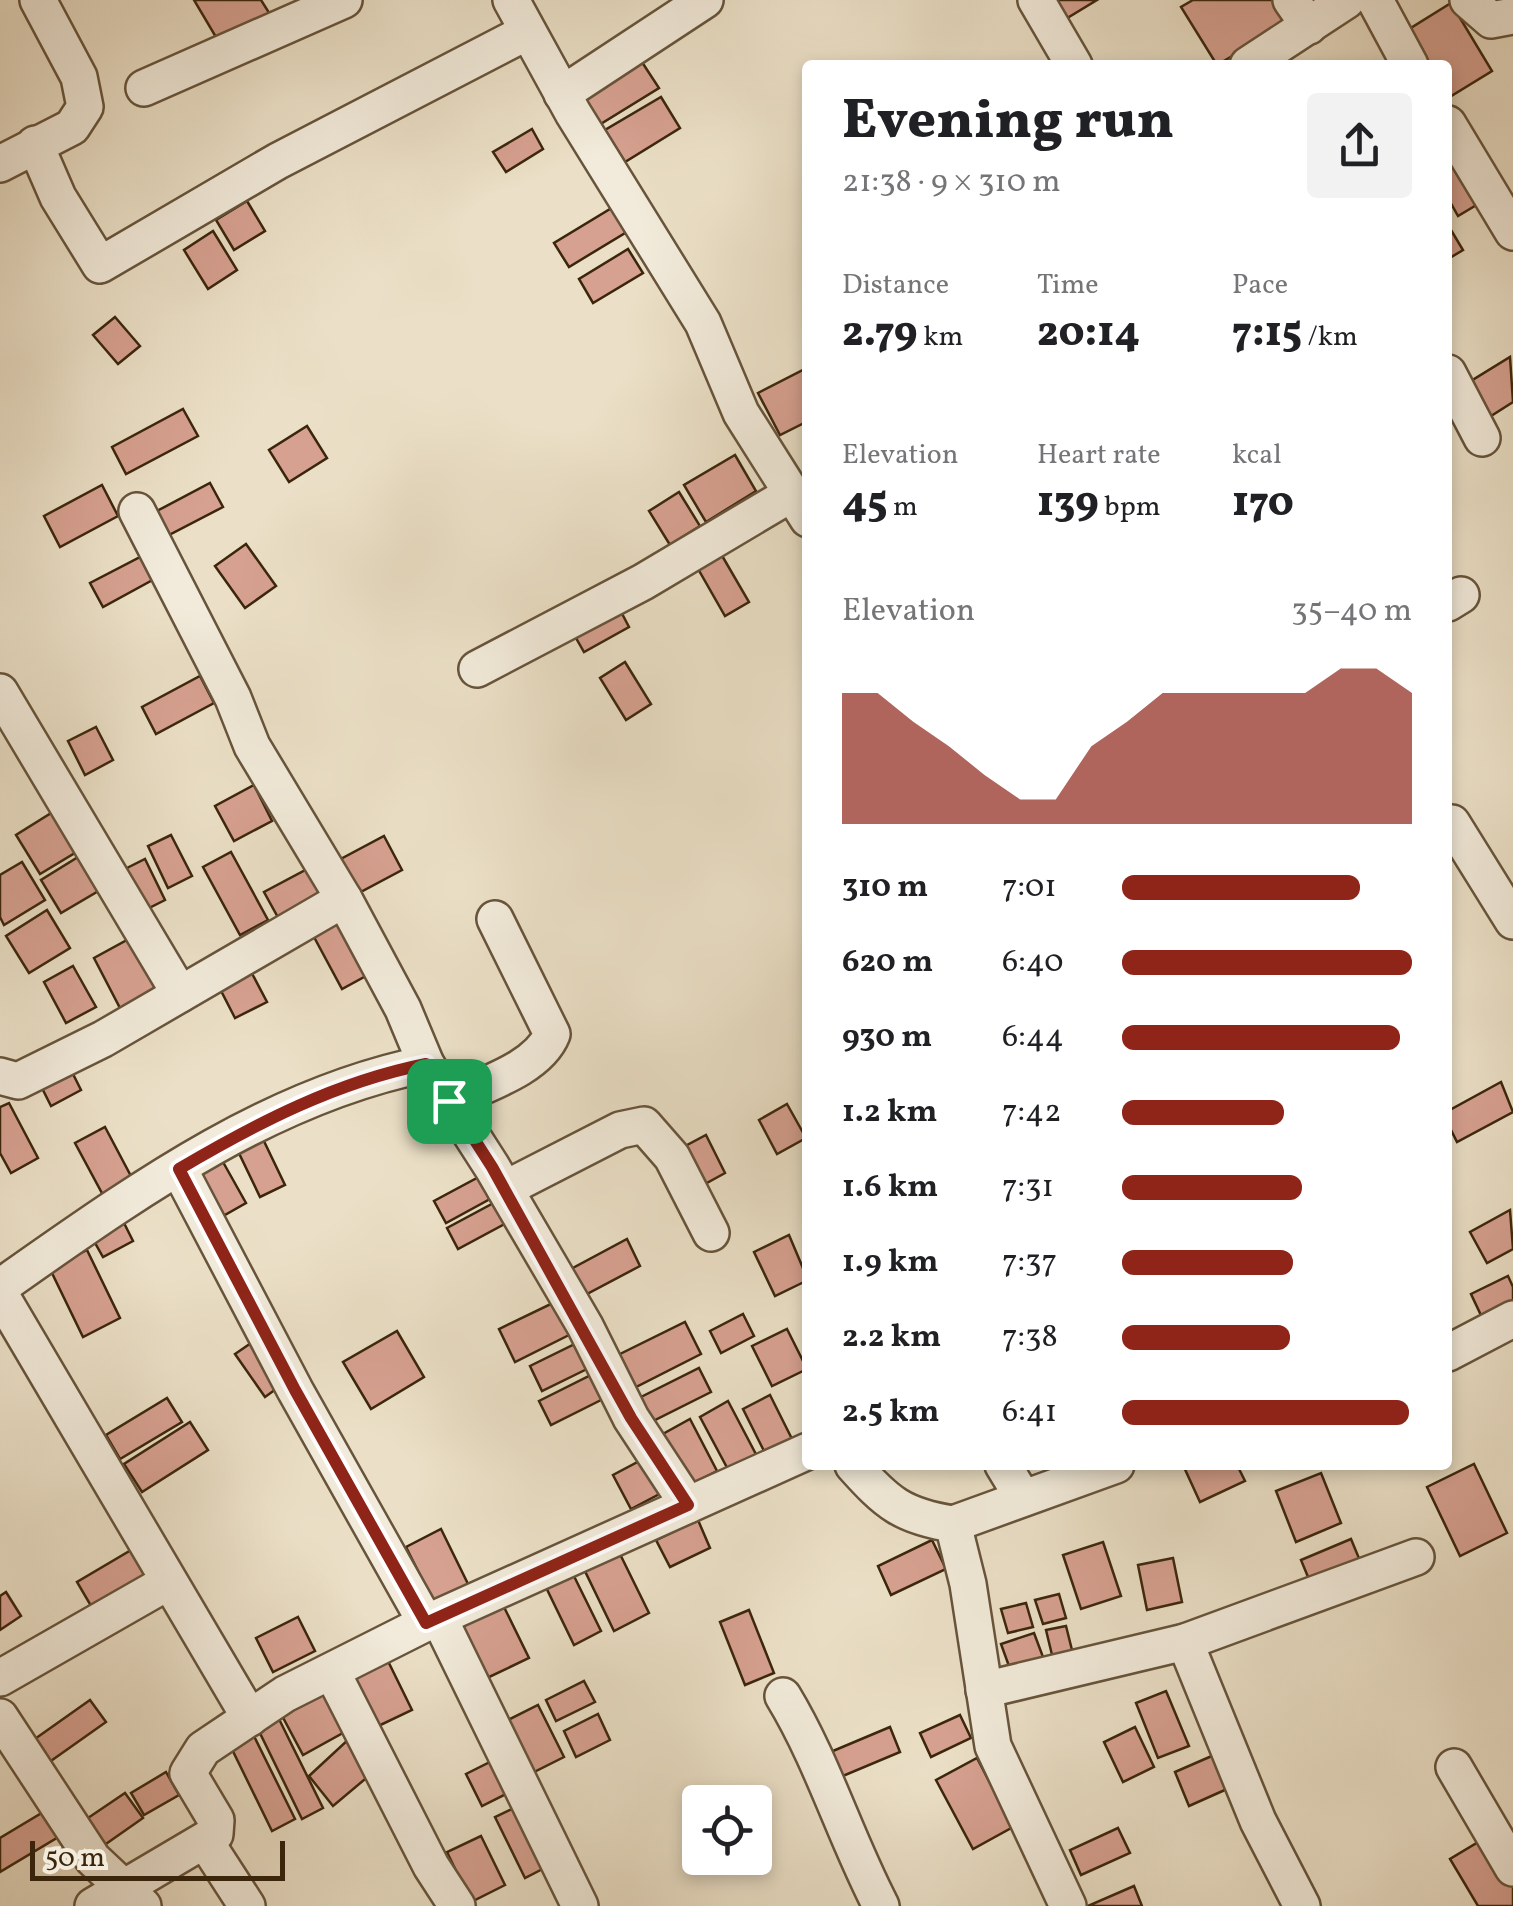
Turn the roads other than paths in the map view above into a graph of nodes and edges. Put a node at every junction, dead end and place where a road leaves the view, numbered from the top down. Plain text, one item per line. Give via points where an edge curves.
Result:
1 (38, 0) edge
2 (344, 0) edge
3 (511, 0) edge
4 (706, 0) edge
5 (1036, 0) edge
6 (1346, 0) edge
7 (1375, 0) edge
8 (1468, 0) edge
9 (1300, 13) edge
10 (1513, 16) edge
11 (527, 32) junction
12 (1403, 59) edge
13 (1071, 60) edge
14 (1253, 60) edge
15 (144, 88) dead end
16 (562, 94) junction
17 (1452, 131) edge
18 (35, 144) junction
19 (0, 164) edge
20 (1513, 232) edge
21 (1452, 381) edge
22 (1482, 438) dead end
23 (799, 506) edge
24 (137, 512) dead end
25 (477, 669) dead end
26 (0, 692) edge
27 (1452, 823) dead end
28 (344, 899) junction
29 (495, 918) dead end
30 (1513, 920) edge
31 (180, 994) junction
32 (426, 1064) junction
33 (0, 1076) edge
34 (449, 1101) junction
35 (179, 1169) junction
36 (505, 1188) junction
37 (710, 1233) dead end
38 (0, 1290) edge
39 (1513, 1320) edge
40 (1452, 1352) edge
41 (802, 1454) edge
42 (858, 1470) edge
43 (1006, 1470) edge
44 (1102, 1470) edge
45 (1023, 1498) junction
46 (688, 1505) junction
47 (953, 1524) junction
48 (1416, 1557) dead end
49 (168, 1582) junction
50 (432, 1620) junction
51 (1184, 1642) junction
52 (332, 1672) junction
53 (0, 1678) edge
54 (984, 1690) junction
55 (783, 1696) dead end
56 (0, 1717) edge
57 (250, 1718) junction
58 (1454, 1767) dead end
59 (206, 1841) junction
60 (1513, 1868) edge
61 (134, 1896) edge
62 (93, 1906) edge
63 (247, 1906) edge
64 (458, 1906) edge
65 (580, 1906) edge
66 (881, 1906) edge
67 (1068, 1906) edge
68 (1302, 1906) edge

1 - 18 street via 79,77 85,106 72,127
2 - 15 street
3 - 11 street
4 - 16 street
5 - 13 street
6 - 9 street
7 - 12 street
8 - 10 street via 1491,20
9 - 14 street
11 - 16 street
11 - 18 street via 278,161 100,265
16 - 23 street via 703,323 740,413
17 - 20 street
18 - 19 street
21 - 22 street
23 - 25 street
24 - 28 street via 252,746
26 - 31 street
27 - 30 street
28 - 31 street
28 - 32 street
29 - 34 street via 552,1034 535,1057
31 - 33 street via 18,1080
32 - 34 street
32 - 35 street via 275,1114
34 - 36 street
35 - 38 street
35 - 50 street via 295,1390
36 - 37 street via 620,1130 644,1126 672,1156
36 - 46 street via 631,1418
38 - 49 street
39 - 40 street
41 - 46 street
42 - 47 street via 914,1518
43 - 45 street
44 - 45 street
45 - 47 street
46 - 50 street
47 - 54 street
48 - 51 street
49 - 53 street
49 - 57 street
50 - 52 street
50 - 65 street
51 - 54 street
51 - 68 street via 1258,1821
52 - 57 street
52 - 64 street
54 - 67 street via 993,1746
55 - 66 street via 812,1744
56 - 61 street via 93,1859
57 - 59 street via 203,1749 188,1773 216,1820
58 - 60 street
59 - 61 street
59 - 63 street
61 - 62 street

